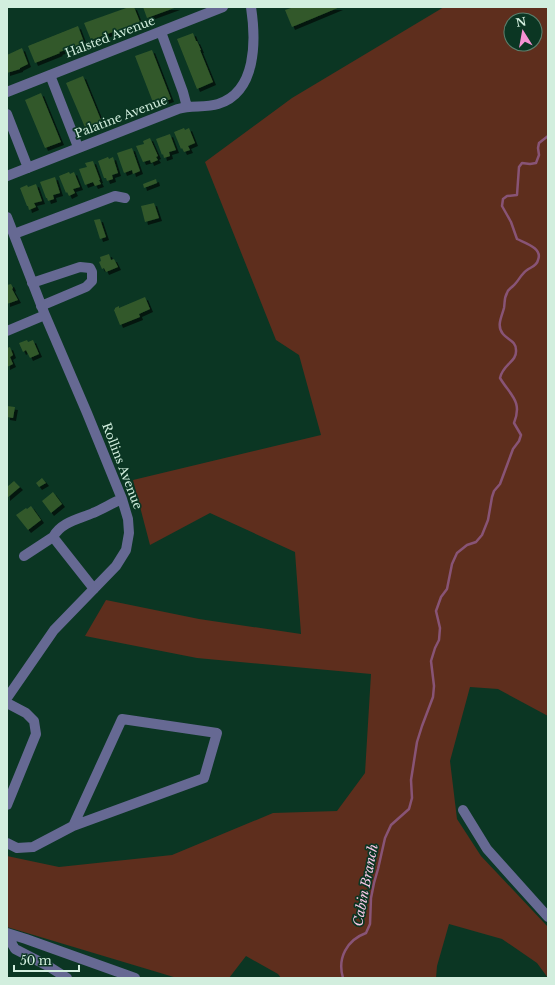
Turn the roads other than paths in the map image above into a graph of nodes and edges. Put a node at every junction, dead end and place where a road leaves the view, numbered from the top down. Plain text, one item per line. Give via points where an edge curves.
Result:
1 (223, 7) edge
2 (251, 7) edge
3 (161, 32) junction
4 (50, 75) junction
5 (7, 92) edge
6 (187, 107) junction
7 (7, 114) edge
8 (78, 147) junction
9 (28, 168) junction
10 (7, 176) edge
11 (125, 198) dead end
12 (7, 217) edge
13 (14, 234) junction
14 (32, 283) junction
15 (43, 311) junction
16 (7, 330) edge
17 (122, 499) junction
18 (53, 537) junction
19 (24, 556) dead end
20 (94, 589) junction
21 (7, 698) edge
22 (7, 703) edge
23 (7, 805) edge
24 (463, 810) dead end
25 (72, 826) junction
26 (7, 843) edge
27 (548, 917) edge
28 (8, 934) edge
29 (105, 968) junction
30 (67, 978) edge
31 (112, 978) edge
32 (135, 978) edge

1 - 3 street, Halsted Avenue
2 - 6 street, Palatine Avenue via 254,28 252,54 243,85 218,104
3 - 4 street, Halsted Avenue
3 - 6 street
4 - 5 street, Halsted Avenue
4 - 8 street
6 - 8 street, Palatine Avenue
7 - 9 street
8 - 9 street, Palatine Avenue
9 - 10 street, Palatine Avenue
11 - 13 street via 115,196
12 - 13 street, Rollins Avenue
13 - 14 street, Rollins Avenue
14 - 15 street, Rollins Avenue
14 - 15 street via 80,267 90,268 92,272 92,281 86,287
15 - 16 street
15 - 17 street, Rollins Avenue
17 - 18 street via 63,525
17 - 20 street, Rollins Avenue via 129,526 128,542 116,566
18 - 19 street
18 - 20 street
20 - 21 street, Rollins Avenue via 54,630
22 - 23 street via 26,713 34,721 36,734
24 - 27 street via 487,849
25 - 25 street via 122,719 217,733 204,778
25 - 26 street via 33,847 17,848
28 - 29 street via 26,938
28 - 30 street via 16,949
29 - 31 street
29 - 32 street

